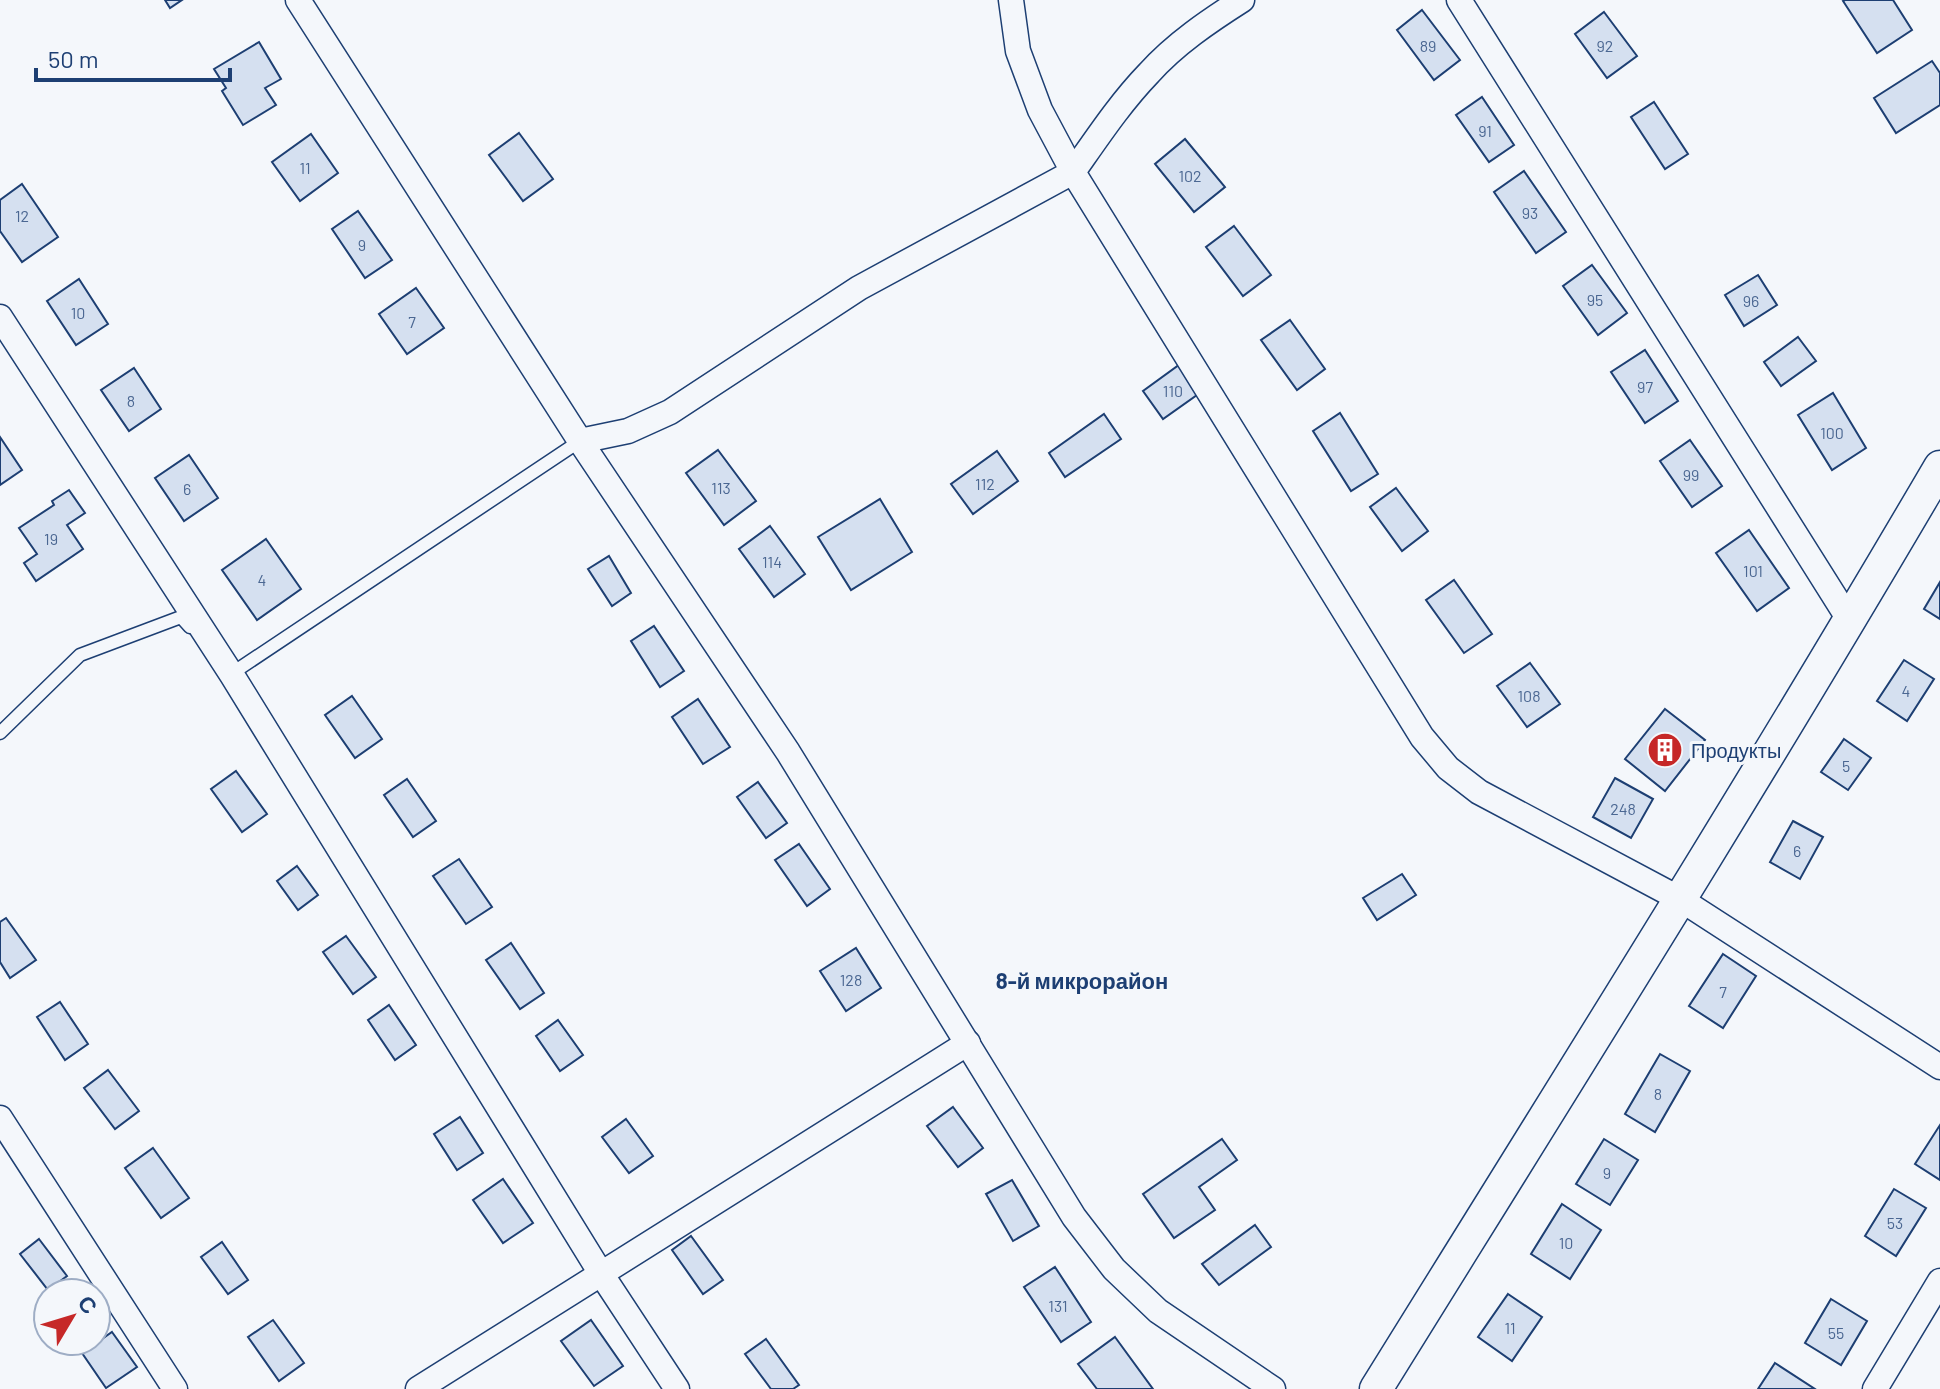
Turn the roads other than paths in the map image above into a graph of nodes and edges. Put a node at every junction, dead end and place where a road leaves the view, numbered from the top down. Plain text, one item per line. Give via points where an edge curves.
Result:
1 (298, 0) edge
2 (1011, 0) edge
3 (1242, 0) edge
4 (1459, 0) edge
5 (1073, 172) junction
6 (0, 317) edge
7 (580, 441) junction
8 (1940, 467) edge
9 (1850, 621) junction
10 (232, 675) junction
11 (0, 733) edge
12 (1680, 899) junction
13 (968, 1043) junction
14 (1940, 1067) edge
15 (0, 1118) edge
16 (600, 1272) junction
17 (1940, 1281) edge
18 (175, 1389) edge
19 (418, 1389) edge
20 (677, 1389) edge
21 (1273, 1389) edge
22 (1376, 1389) edge
23 (1875, 1389) edge

1 - 7 street
2 - 5 street via 1018,51
3 - 5 street via 1150,71
4 - 9 street
5 - 7 street via 859,288 670,412 628,431
5 - 12 street via 1439,758 1479,792
6 - 10 street
7 - 10 lane
7 - 13 street via 788,752
8 - 9 street
9 - 12 street
10 - 11 lane via 181,617 80,655
10 - 16 street
12 - 14 street
12 - 22 street
13 - 16 street
13 - 21 street via 1074,1217 1114,1269 1158,1311
15 - 18 street
16 - 19 street
16 - 20 street
17 - 23 street

